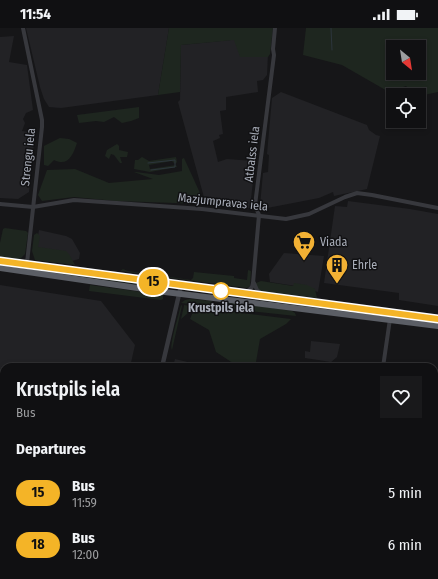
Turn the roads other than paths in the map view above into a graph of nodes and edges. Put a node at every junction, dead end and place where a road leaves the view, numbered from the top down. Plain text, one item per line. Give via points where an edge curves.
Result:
1 (23, 28) edge
2 (275, 28) edge
3 (0, 204) edge
4 (34, 207) junction
5 (438, 208) edge
6 (259, 215) junction
7 (0, 261) edge
8 (27, 265) junction
9 (0, 268) edge
10 (26, 272) junction
11 (253, 283) junction
12 (181, 286) junction
13 (180, 293) junction
14 (245, 295) junction
15 (263, 295) junction
16 (390, 319) junction
17 (438, 319) edge
18 (438, 326) edge
19 (163, 363) edge
20 (384, 363) edge

1 - 4 street, Strengu iela via 42,120
2 - 6 street, Atbalss iela via 274,55 255,205
3 - 4 street, Mazjumpravas iela
4 - 6 street, Mazjumpravas iela via 74,200
4 - 8 street, Strengu iela
5 - 6 street, Mazjumpravas iela via 357,193 309,214 286,219
6 - 11 street, Atbalss iela
7 - 8 highway
8 - 10 street, Strengu iela
8 - 12 highway
9 - 10 highway
10 - 13 highway
11 - 14 street, Atbalss iela
11 - 15 street
12 - 13 street
12 - 14 highway
13 - 16 highway
13 - 19 street
14 - 15 highway
15 - 17 highway
16 - 18 highway
16 - 20 street

